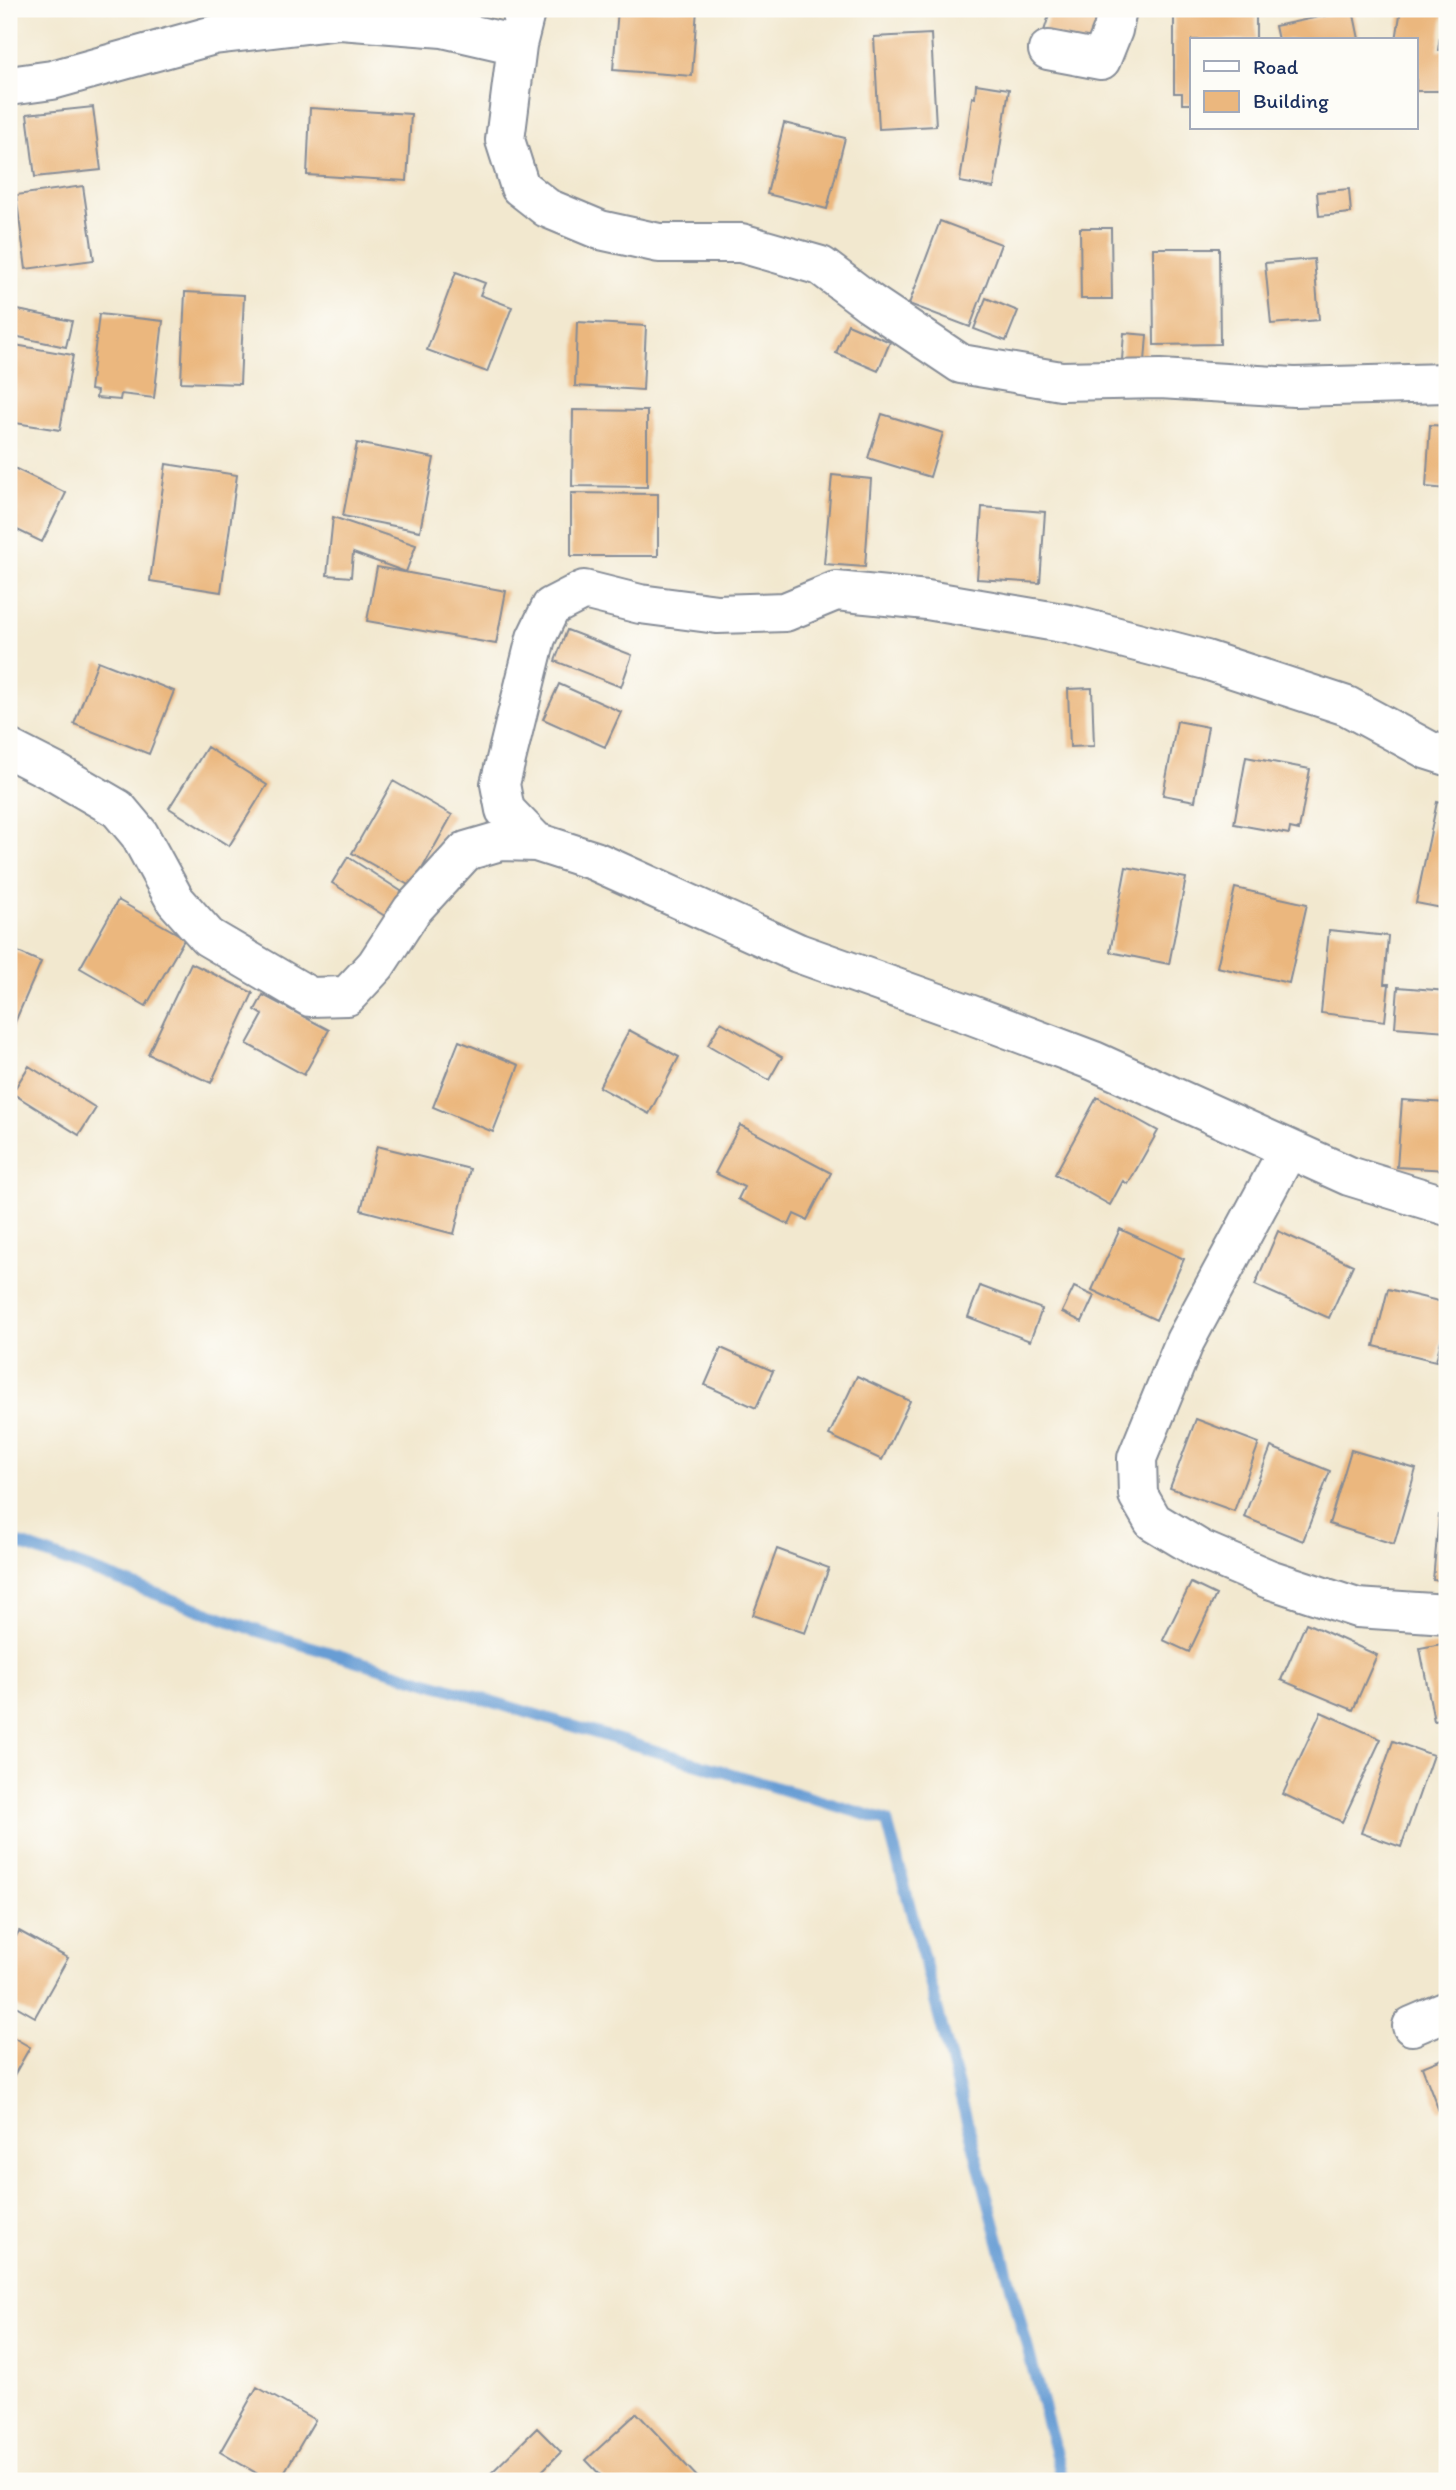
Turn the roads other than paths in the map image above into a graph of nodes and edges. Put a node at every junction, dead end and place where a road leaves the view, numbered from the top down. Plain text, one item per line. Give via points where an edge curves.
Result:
1 (1117, 9) edge
2 (521, 27) edge
3 (1048, 50) dead end
4 (9, 86) edge
5 (1447, 383) edge
6 (9, 749) edge
7 (1447, 757) edge
8 (536, 842) junction
9 (1288, 1150) junction
10 (1447, 1206) edge
11 (1447, 1614) edge
12 (1447, 2011) edge
13 (1412, 2026) dead end

1 - 3 street via 1101,60
2 - 4 street via 443,28 340,20 214,35 52,80
2 - 5 street via 505,140 520,187 547,208 600,230 659,243 741,243 821,266 961,365 1062,381 1160,379 1294,387
6 - 8 street via 118,809 139,834 175,900 208,937 310,997 346,996 376,965 412,910 466,851 500,841
7 - 8 street via 1347,706 1206,660 1068,624 927,600 836,592 785,612 717,614 640,604 584,590 551,607 536,638 500,784 505,810
8 - 9 street via 594,861 798,953 1094,1061
9 - 10 street via 1349,1176
9 - 11 street via 1185,1341 1137,1458 1138,1495 1153,1521 1201,1550 1269,1579 1357,1608
12 - 13 street

